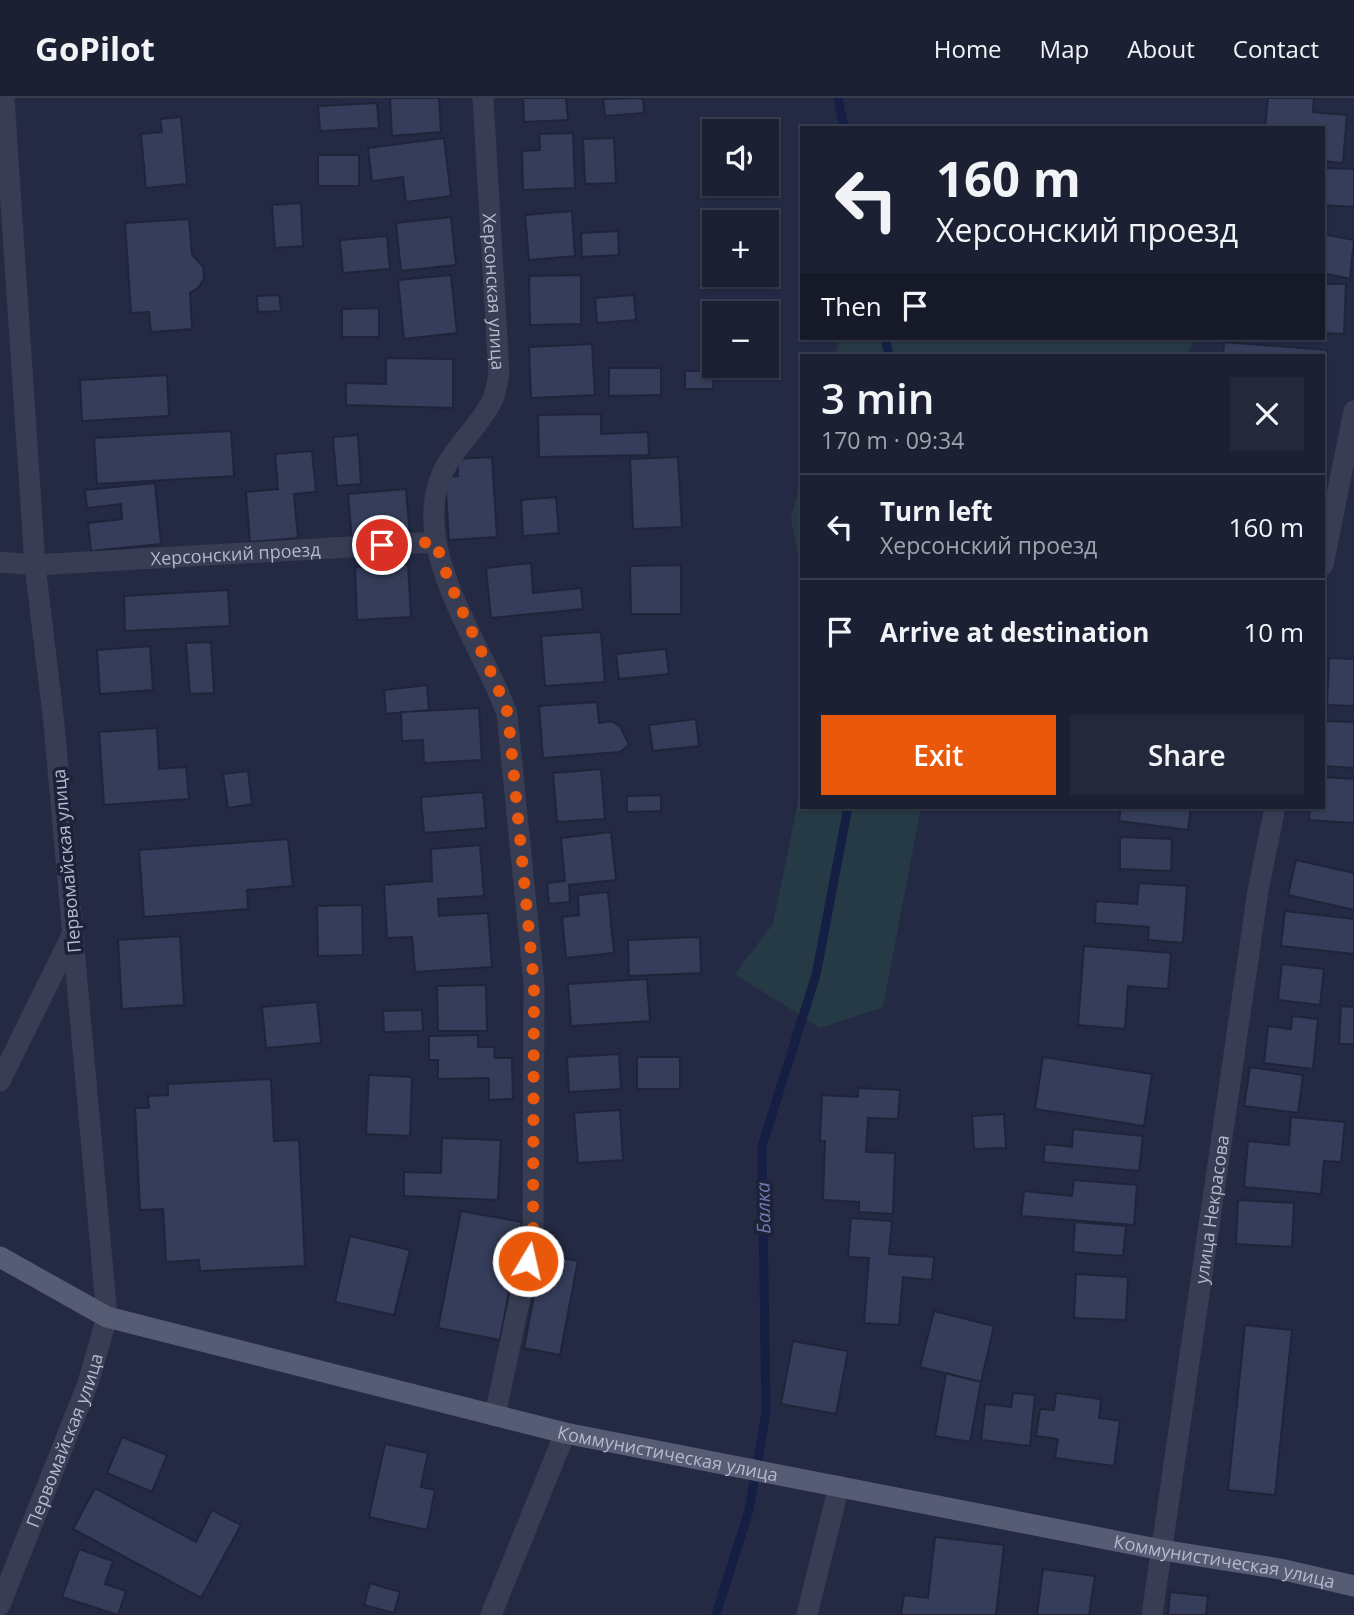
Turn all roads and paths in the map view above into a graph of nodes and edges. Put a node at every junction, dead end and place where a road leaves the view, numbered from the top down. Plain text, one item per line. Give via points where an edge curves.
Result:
1 (4, 98) edge
2 (483, 98) edge
3 (1354, 411) edge
4 (436, 542) junction
5 (1325, 555) edge
6 (0, 562) edge
7 (35, 565) junction
8 (1275, 809) edge
9 (73, 933) junction
10 (0, 1080) edge
11 (0, 1257) edge
12 (107, 1317) junction
13 (495, 1416) junction
14 (565, 1433) junction
15 (839, 1486) junction
16 (1162, 1550) junction
17 (1354, 1586) edge
18 (0, 1605) edge
19 (491, 1615) edge
20 (807, 1615) edge
21 (1152, 1615) edge

1 - 7 street, Первомайская улица
2 - 4 street, Херсонская улица via 499,374 493,399 443,472 435,494
3 - 5 street
4 - 7 street, Херсонский проезд
4 - 13 street, Херсонская улица via 447,584 508,714 534,984 533,1236
6 - 7 street, Херсонский проезд
7 - 9 street, Первомайская улица
8 - 16 street, улица Некрасова via 1255,905
9 - 10 street
9 - 12 street, Первомайская улица
11 - 12 main road, Коммунистическая улица
12 - 13 main road, Коммунистическая улица
12 - 18 street, Первомайская улица via 88,1383
13 - 14 main road, Коммунистическая улица
14 - 15 main road, Коммунистическая улица
14 - 19 street
15 - 16 main road, Коммунистическая улица
15 - 20 street
16 - 17 main road, Коммунистическая улица
16 - 21 street, улица Некрасова

